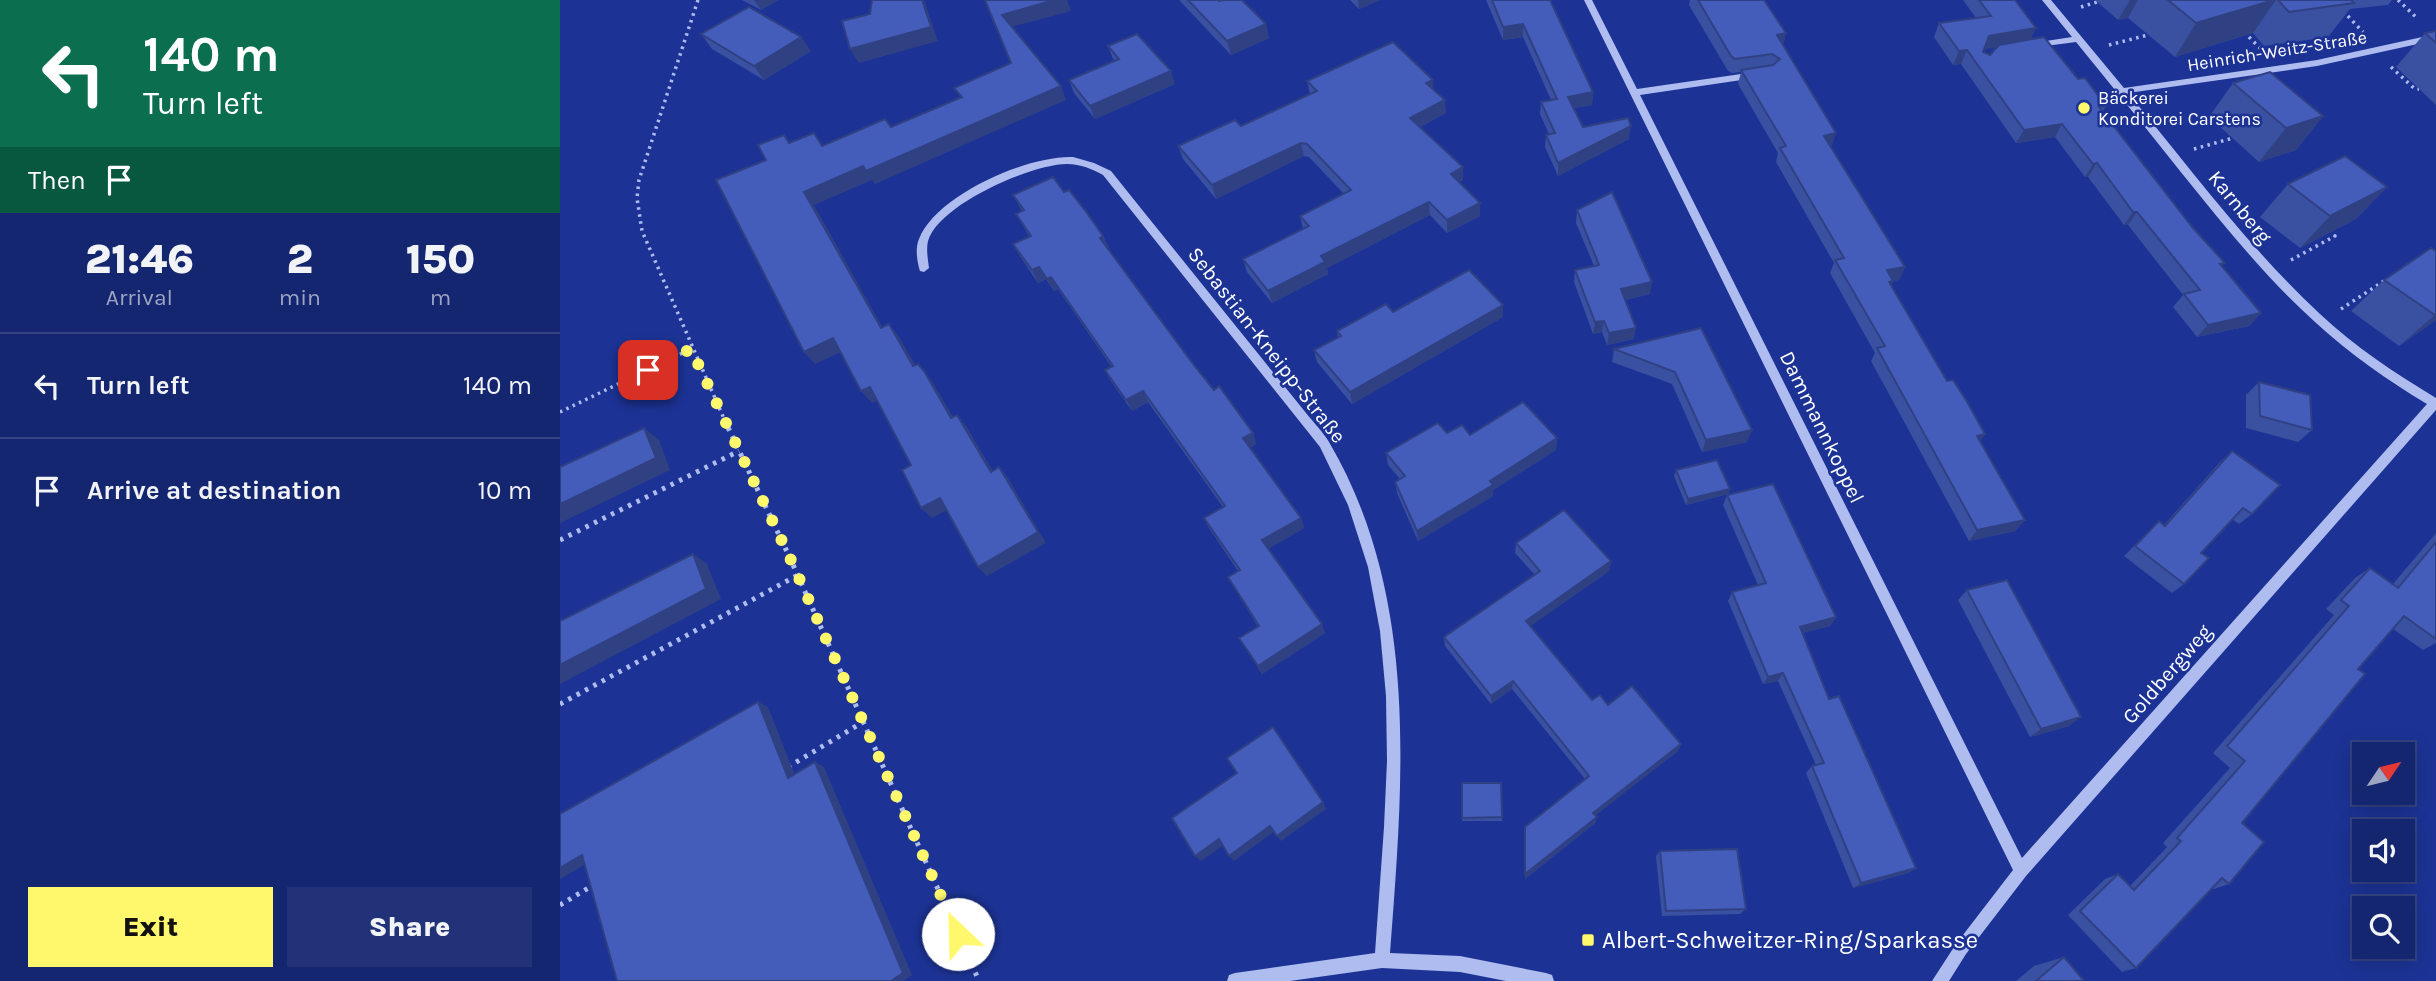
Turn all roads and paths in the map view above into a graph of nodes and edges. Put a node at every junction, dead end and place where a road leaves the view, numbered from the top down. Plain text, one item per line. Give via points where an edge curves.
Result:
1 (698, 0) edge
2 (1588, 0) edge
3 (2046, 0) edge
4 (2340, 8) edge
5 (2242, 30) edge
6 (2148, 34) dead end
7 (2436, 37) edge
8 (2078, 39) junction
9 (2024, 48) edge
10 (2088, 51) junction
11 (2378, 51) junction
12 (2280, 68) junction
13 (1769, 74) edge
14 (2419, 89) dead end
15 (2122, 91) junction
16 (1634, 93) junction
17 (2233, 138) dead end
18 (2173, 155) junction
19 (2330, 233) edge
20 (924, 268) dead end
21 (2269, 272) junction
22 (2387, 278) edge
23 (2370, 290) junction
24 (2375, 294) dead end
25 (2320, 323) junction
26 (691, 349) junction
27 (2435, 403) edge
28 (560, 412) edge
29 (738, 451) junction
30 (560, 540) edge
31 (797, 575) junction
32 (560, 704) edge
33 (863, 722) junction
34 (781, 771) edge
35 (2021, 871) junction
36 (607, 877) edge
37 (560, 905) edge
38 (1382, 960) junction
39 (979, 981) edge
40 (1235, 981) edge
41 (1546, 981) edge
42 (1940, 981) edge

1 - 26 path via 637,198 642,230
2 - 16 street, Dammannkoppel
3 - 8 street, Karnberg
4 - 11 path
5 - 12 path
6 - 10 path
7 - 11 street, Heinrich-Weitz-Straße
8 - 9 street
8 - 10 street, Karnberg
10 - 15 street, Karnberg
11 - 12 street, Heinrich-Weitz-Straße
11 - 14 path
12 - 15 street, Heinrich-Weitz-Straße
13 - 16 street
15 - 18 street, Karnberg
16 - 35 street, Dammannkoppel
17 - 18 path
18 - 21 street, Karnberg
19 - 21 path via 2334,236
20 - 38 street, Sebastian-Kneipp-Straße via 923,241 939,216 963,198 1059,160 1093,165 1107,173 1324,444 1366,531 1388,625 1396,745
21 - 25 street, Karnberg
22 - 23 path
23 - 24 path
23 - 25 path
25 - 27 street, Karnberg
26 - 28 path
26 - 29 path
27 - 35 street, Goldbergweg
29 - 30 path
29 - 31 path
31 - 32 path
31 - 33 path
33 - 34 path
33 - 39 path
35 - 42 street, Goldbergweg
36 - 37 path
38 - 40 street
38 - 41 street via 1460,964

